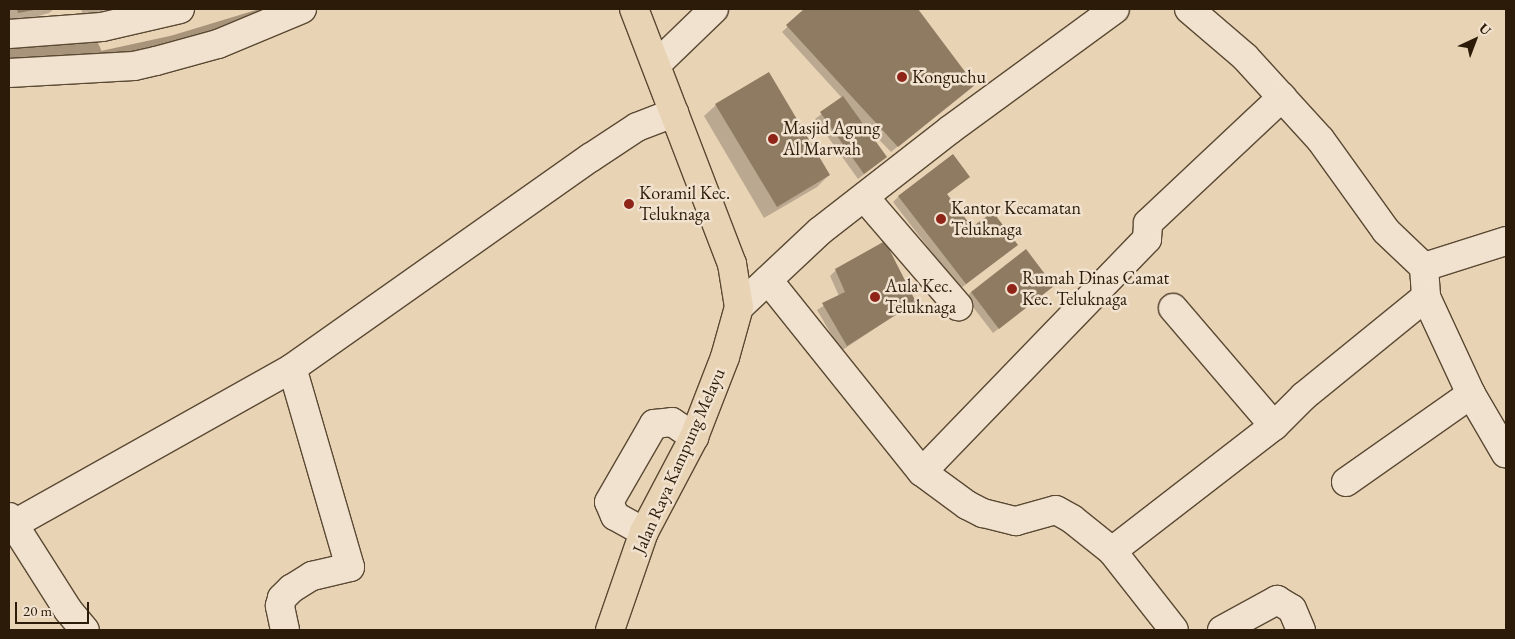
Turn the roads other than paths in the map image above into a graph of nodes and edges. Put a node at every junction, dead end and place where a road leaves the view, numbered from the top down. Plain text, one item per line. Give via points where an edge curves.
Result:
1 (180, 9) edge
2 (302, 9) edge
3 (634, 9) edge
4 (714, 9) edge
5 (1115, 9) edge
6 (1188, 9) edge
7 (9, 34) edge
8 (657, 64) junction
9 (9, 73) edge
10 (1282, 97) junction
11 (674, 113) junction
12 (865, 198) junction
13 (1506, 241) edge
14 (1424, 267) junction
15 (768, 280) junction
16 (1426, 297) junction
17 (958, 306) dead end
18 (739, 307) junction
19 (1173, 308) dead end
20 (292, 368) junction
21 (1471, 394) junction
22 (1274, 426) junction
23 (694, 436) junction
24 (1506, 454) edge
25 (922, 472) junction
26 (1346, 482) dead end
27 (10, 523) edge
28 (644, 532) junction
29 (1112, 551) junction
30 (85, 630) edge
31 (285, 630) edge
32 (610, 630) edge
33 (1174, 630) edge
34 (1222, 630) edge
35 (1301, 630) edge

1 - 7 street via 102,27
2 - 9 street via 218,44 164,60 134,66
3 - 8 main road, Jalan Raya Kampung Melayu
4 - 8 street
5 - 12 street via 951,129
6 - 10 street via 1245,57
8 - 11 main road, Jalan Raya Kampung Melayu
10 - 14 street via 1320,139 1386,231
10 - 25 street via 1148,223 1147,239
11 - 18 main road, Jalan Raya Kampung Melayu via 732,264
11 - 20 street via 637,127 590,158
12 - 15 street via 820,231
12 - 17 street
13 - 14 street
14 - 16 street
15 - 18 street
15 - 25 street
16 - 21 street
16 - 22 street via 1304,396
18 - 23 main road, Jalan Raya Kampung Melayu via 725,357
19 - 22 street
20 - 27 street
20 - 31 street via 350,567 312,576 291,589 282,598 280,606
21 - 24 street
21 - 26 street
22 - 29 street
23 - 28 main road, Jalan Raya Kampung Melayu
23 - 28 street via 672,422 654,424 609,502 615,516
25 - 29 street via 983,513 1016,521 1056,510
27 - 30 street
28 - 32 main road, Jalan Raya Kampung Melayu
29 - 33 street
34 - 35 street via 1277,600 1292,609

